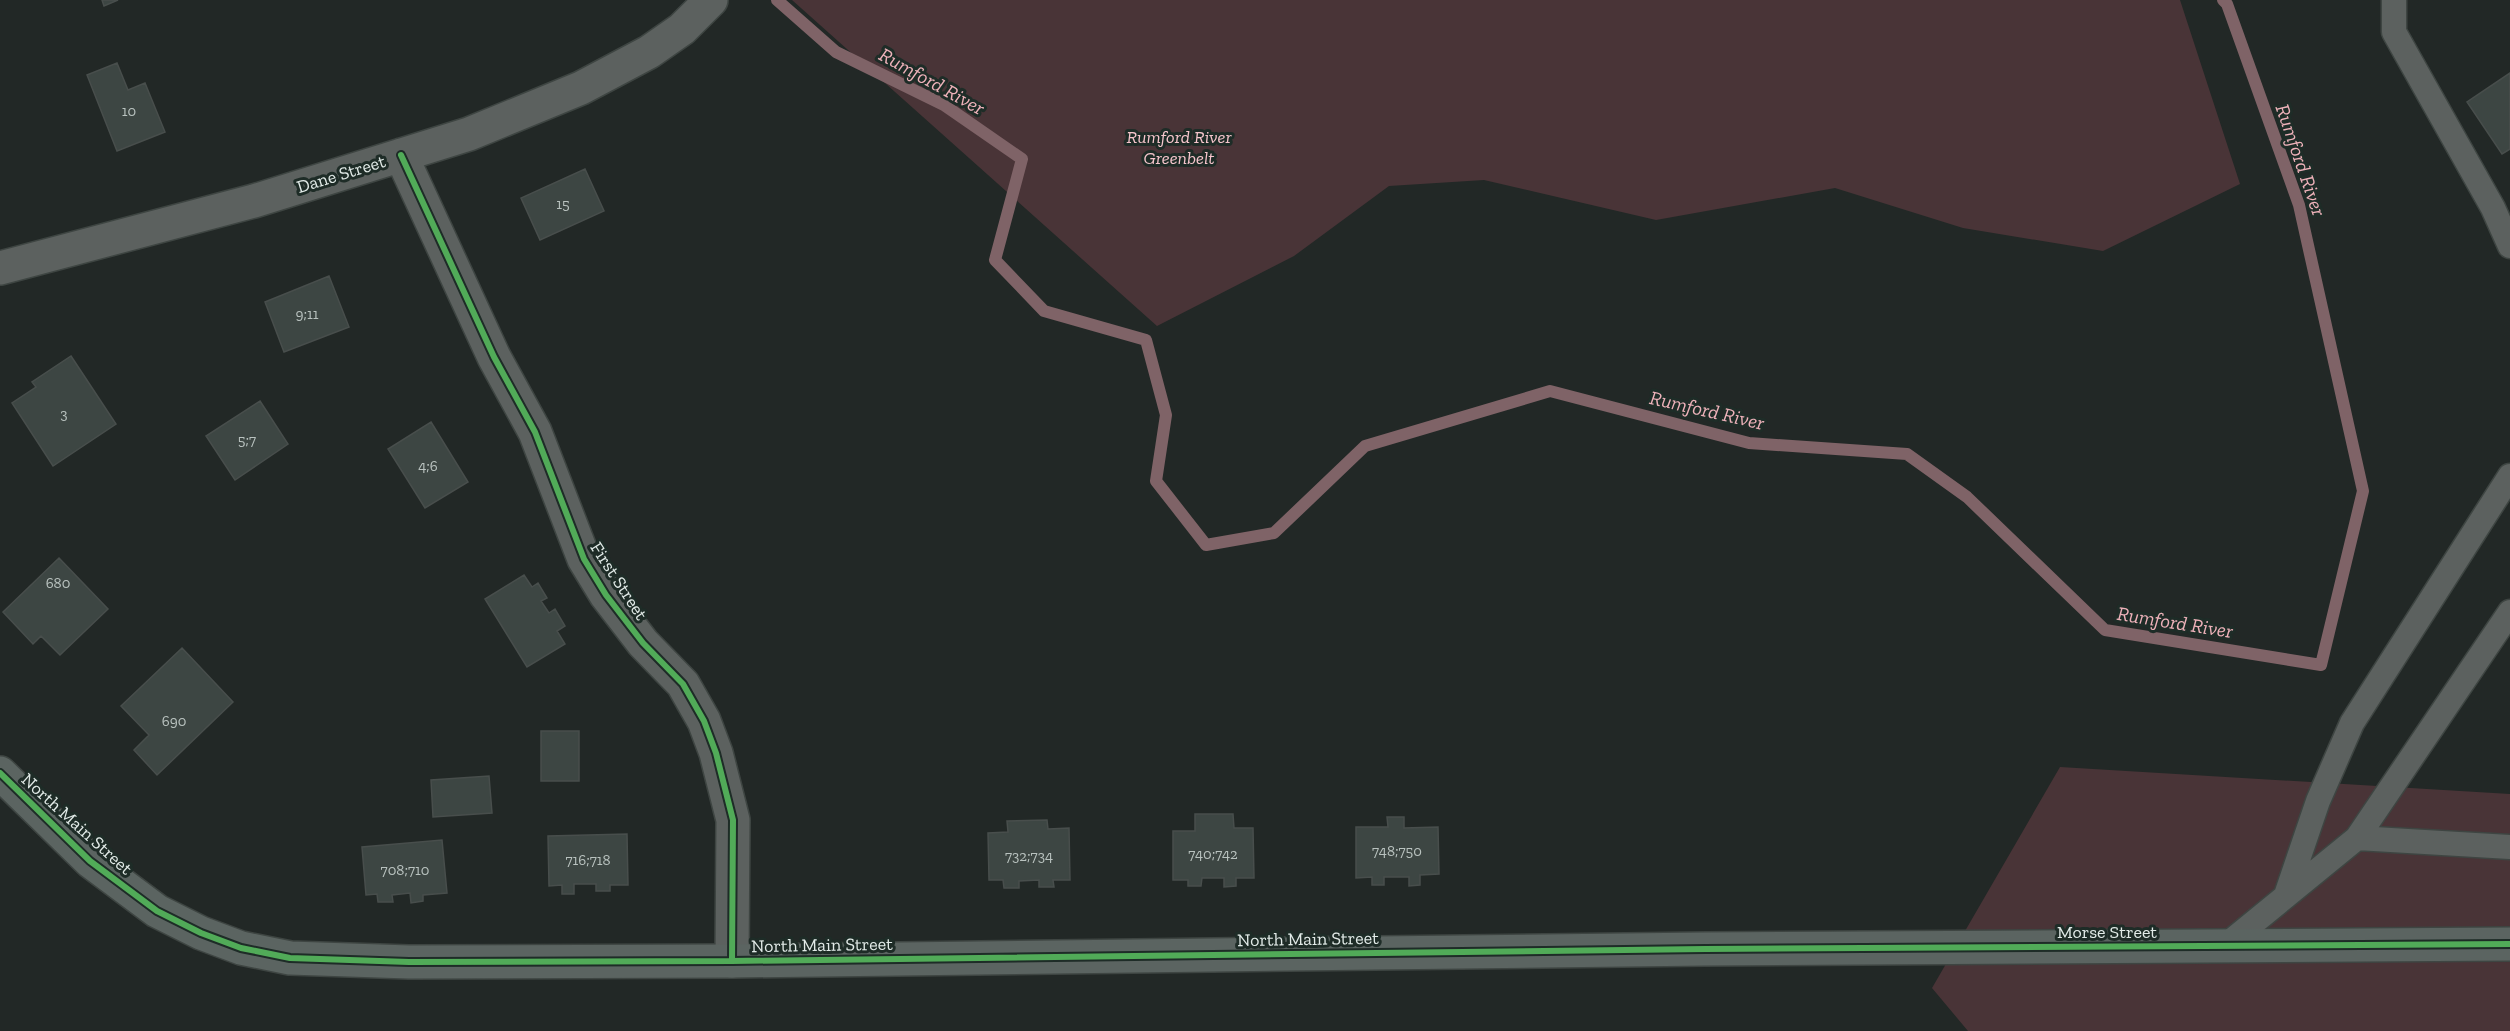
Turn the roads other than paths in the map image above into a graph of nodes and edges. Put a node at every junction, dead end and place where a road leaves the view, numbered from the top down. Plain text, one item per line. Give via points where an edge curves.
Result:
1 (711, 0) edge
2 (2394, 0) edge
3 (401, 155) junction
4 (2510, 246) edge
5 (0, 268) edge
6 (2510, 476) edge
7 (2510, 612) edge
8 (0, 773) edge
9 (2357, 838) junction
10 (2510, 847) edge
11 (2286, 896) junction
12 (2510, 944) edge
13 (2225, 946) junction
14 (1705, 949) joint
15 (732, 961) junction

1 - 3 street, Dane Street via 682,29 649,52 581,88 469,134
2 - 4 lane via 2394,32 2493,208
3 - 5 street, Dane Street via 254,201
3 - 15 street, First Street via 494,357 535,432 584,559 643,643 682,684 704,721 733,820
6 - 11 lane via 2352,723 2318,801
7 - 9 lane
8 - 15 street, North Main Street via 66,839 124,888 157,911 241,948 290,958 409,962
9 - 10 lane
9 - 11 lane
11 - 13 lane
12 - 13 street, Morse Street
13 - 14 street, Morse Street
14 - 15 street, North Main Street

